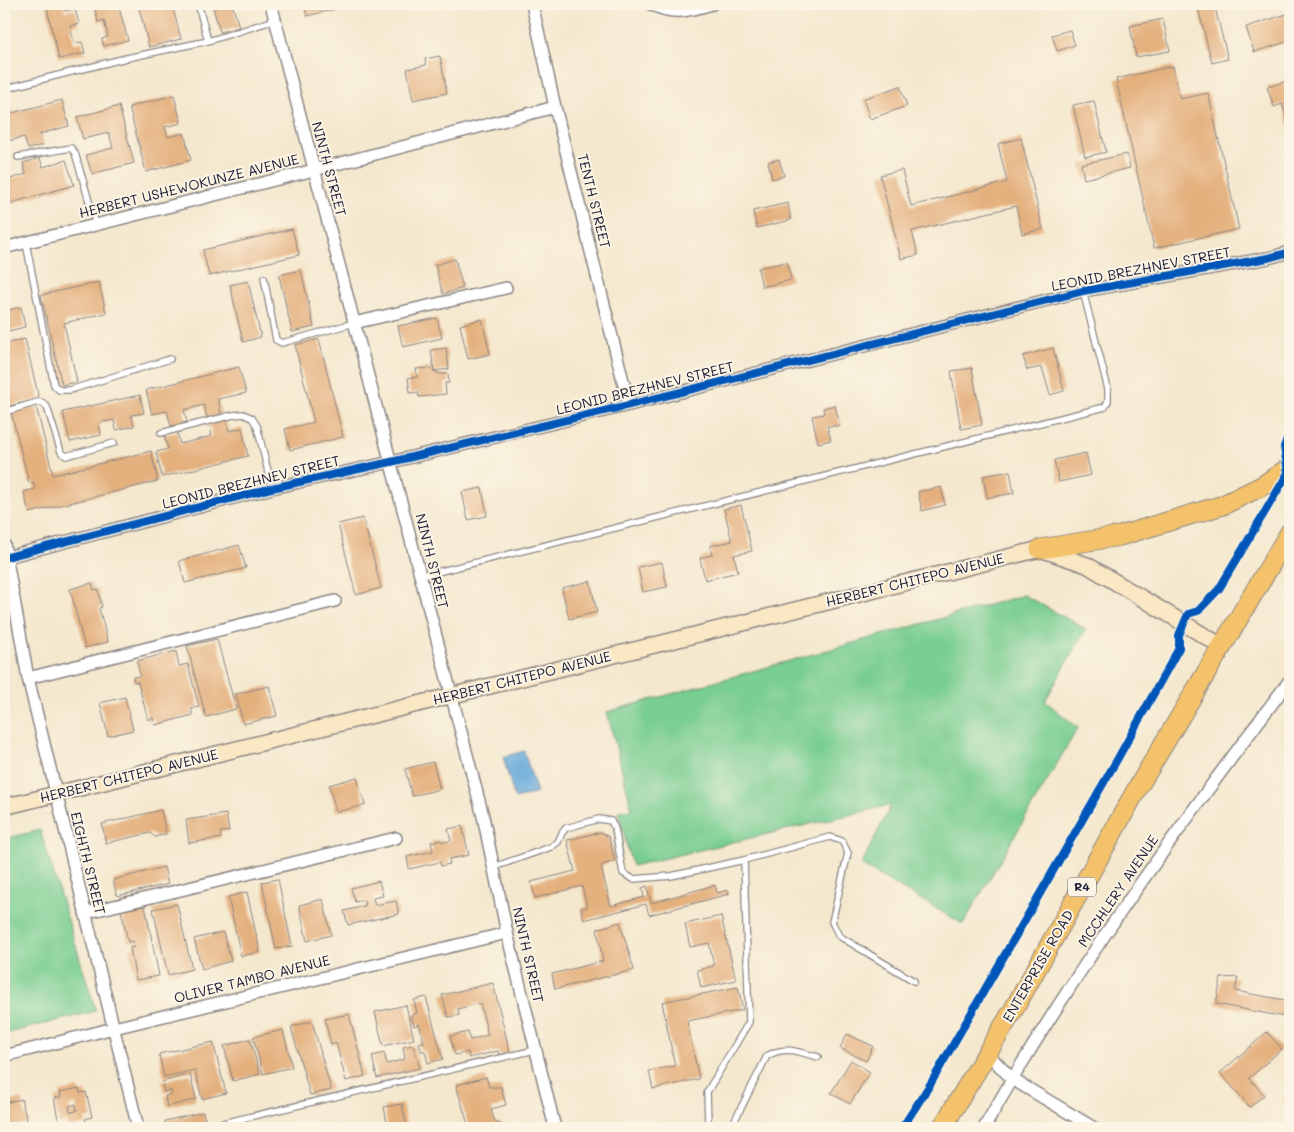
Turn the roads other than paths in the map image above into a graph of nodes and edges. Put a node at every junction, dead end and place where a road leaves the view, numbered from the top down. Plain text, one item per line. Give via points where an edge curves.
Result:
1 (198, 4) edge
2 (272, 4) edge
3 (532, 4) edge
4 (650, 4) edge
5 (712, 4) edge
6 (276, 20) junction
7 (208, 41) junction
8 (4, 89) edge
9 (555, 107) junction
10 (18, 157) dead end
11 (314, 170) junction
12 (96, 225) junction
13 (26, 243) junction
14 (4, 248) edge
15 (1290, 252) edge
16 (264, 278) dead end
17 (506, 288) dead end
18 (1083, 291) junction
19 (354, 324) junction
20 (170, 359) dead end
21 (629, 405) junction
22 (4, 412) edge
23 (161, 433) dead end
24 (114, 443) dead end
25 (391, 462) junction
26 (1290, 467) edge
27 (272, 488) junction
28 (1290, 532) edge
29 (4, 544) edge
30 (1040, 549) junction
31 (7, 556) junction
32 (420, 576) junction
33 (335, 601) dead end
34 (1223, 647) junction
35 (28, 678) junction
36 (1290, 680) edge
37 (451, 696) junction
38 (55, 795) junction
39 (4, 807) edge
40 (396, 838) dead end
41 (744, 860) junction
42 (494, 867) junction
43 (85, 913) junction
44 (507, 933) junction
45 (914, 981) dead end
46 (114, 1028) junction
47 (534, 1050) junction
48 (987, 1054) junction
49 (4, 1056) edge
50 (818, 1057) dead end
51 (1012, 1079) junction
52 (138, 1128) edge
53 (202, 1128) edge
54 (555, 1128) edge
55 (719, 1128) edge
56 (731, 1128) edge
57 (942, 1128) edge
58 (984, 1128) edge
59 (1094, 1128) edge

1 - 7 lane
2 - 6 street, NINTH STREET
3 - 9 street, TENTH STREET
4 - 5 street via 662,10 680,12
6 - 7 lane
6 - 11 street, NINTH STREET
7 - 8 lane
9 - 11 street, HERBERT USHEWOKUNZE AVENUE
9 - 21 street, TENTH STREET
10 - 12 lane via 71,148
11 - 12 street, HERBERT USHEWOKUNZE AVENUE
11 - 19 street, NINTH STREET
12 - 13 street, HERBERT USHEWOKUNZE AVENUE
13 - 14 street, HERBERT USHEWOKUNZE AVENUE
13 - 20 lane via 54,385 58,390 70,390
15 - 18 street, LEONID BREZHNEV STREET
16 - 19 lane via 276,340 282,343
17 - 19 street
18 - 21 street, LEONID BREZHNEV STREET
18 - 32 lane via 1108,388 1105,407
19 - 25 street, NINTH STREET
21 - 25 street, LEONID BREZHNEV STREET
22 - 24 lane via 43,403 61,452 66,456
23 - 27 lane via 233,415 243,414 252,418 257,426
25 - 27 street, LEONID BREZHNEV STREET
25 - 32 street, NINTH STREET
26 - 30 highway via 1262,486 1223,505 1120,536
27 - 31 street, LEONID BREZHNEV STREET
28 - 34 highway, R4
29 - 31 street, EIGHTH STREET
30 - 34 main road via 1087,565
30 - 37 main road, HERBERT CHITEPO AVENUE
31 - 35 street, EIGHTH STREET
32 - 37 street, NINTH STREET
33 - 35 street
34 - 48 highway, ENTERPRISE ROAD / R4 via 1137,789
35 - 38 street, EIGHTH STREET
36 - 51 street, MCCHLERY AVENUE via 1186,818 1106,933
37 - 38 main road, HERBERT CHITEPO AVENUE
37 - 42 street, NINTH STREET
38 - 39 main road, HERBERT CHITEPO AVENUE
38 - 43 street, EIGHTH STREET
40 - 43 street
41 - 42 lane via 671,876 633,879 623,873 615,829 610,822 600,818 566,828 551,847
41 - 45 lane via 830,837 842,841 848,853 832,922 839,936
41 - 55 lane via 749,1022 707,1092 708,1123
42 - 44 street, NINTH STREET
43 - 46 street, EIGHTH STREET
44 - 46 street, OLIVER TAMBO AVENUE
44 - 47 street, NINTH STREET
46 - 49 street, OLIVER TAMBO AVENUE
46 - 52 street, EIGHTH STREET
47 - 53 lane
47 - 54 street, NINTH STREET
48 - 51 street
48 - 57 highway, ENTERPRISE ROAD / R4
50 - 56 lane via 785,1049 767,1056
51 - 58 street, MCCHLERY AVENUE
51 - 59 street

